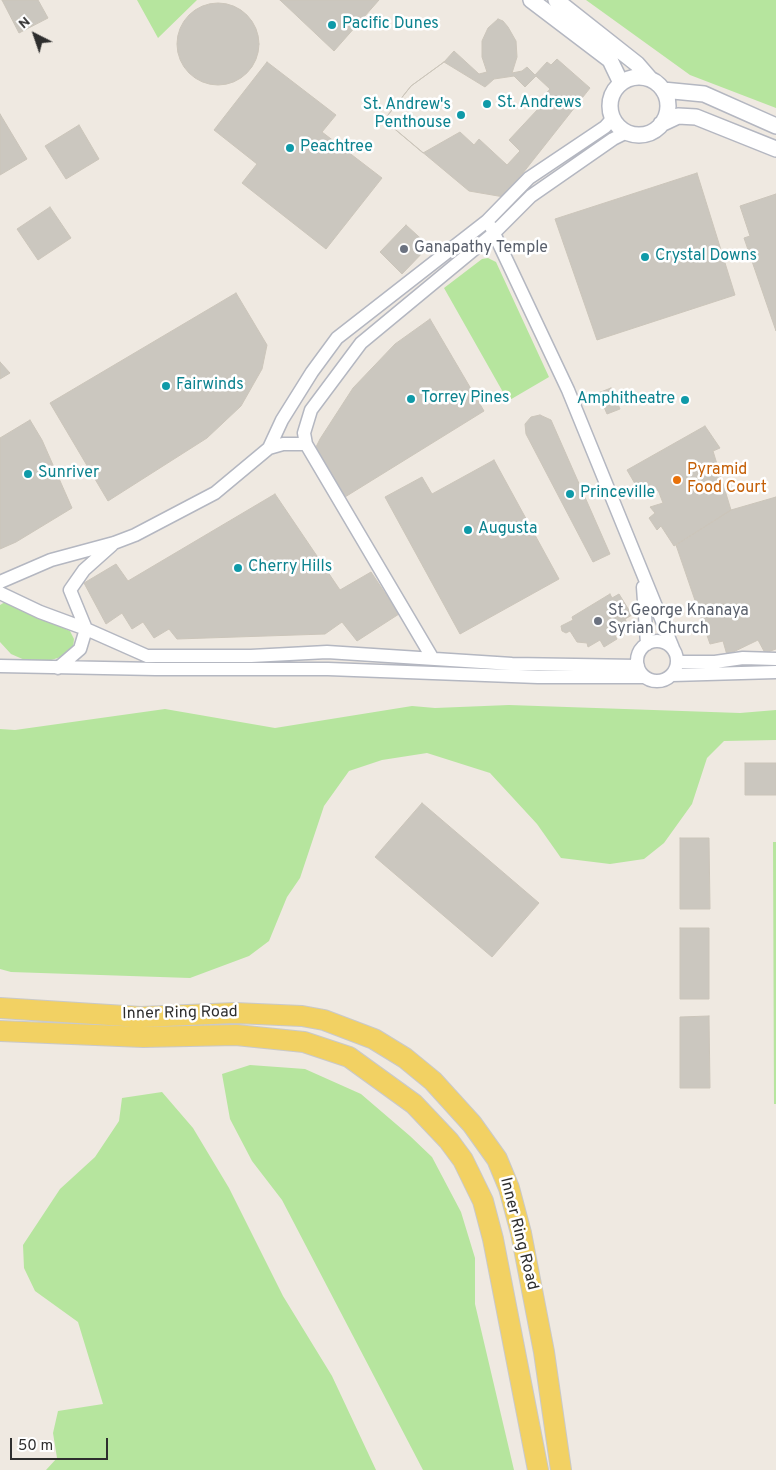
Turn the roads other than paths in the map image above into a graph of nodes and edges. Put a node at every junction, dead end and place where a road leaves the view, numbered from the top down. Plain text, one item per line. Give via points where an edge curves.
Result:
1 (531, 0) edge
2 (556, 0) edge
3 (650, 79) junction
4 (621, 83) junction
5 (663, 90) junction
6 (613, 118) junction
7 (661, 124) junction
8 (776, 126) edge
9 (627, 132) junction
10 (776, 149) edge
11 (487, 221) junction
12 (494, 233) junction
13 (306, 444) junction
14 (269, 448) junction
15 (114, 543) junction
16 (643, 577) junction
17 (0, 582) edge
18 (0, 593) edge
19 (86, 629) junction
20 (647, 644) junction
21 (673, 648) junction
22 (433, 658) junction
23 (776, 658) edge
24 (677, 662) junction
25 (1, 663) edge
26 (638, 666) junction
27 (58, 668) junction
28 (776, 672) edge
29 (672, 675) junction
30 (645, 677) junction
31 (0, 1008) edge
32 (0, 1031) edge
33 (538, 1470) edge
34 (561, 1470) edge

1 - 4 street via 610,60
2 - 3 street via 637,64
3 - 4 street via 635,77
3 - 5 street
4 - 6 street via 610,99
5 - 7 street via 668,107
5 - 8 street via 704,94
6 - 9 street
6 - 11 street via 529,178
7 - 9 street via 645,134
7 - 10 street via 678,116 696,117
9 - 12 street via 531,196
11 - 12 street
11 - 14 street via 337,338 299,392
12 - 13 street via 429,284 351,353 311,410 304,433
12 - 16 street via 568,390
13 - 14 street
13 - 22 street
14 - 15 street via 215,493
15 - 17 street via 51,560
15 - 19 street via 84,570 70,590
16 - 20 street
16 - 21 street
18 - 19 street
19 - 22 street via 147,656 327,652
19 - 27 street via 80,650
20 - 21 street via 660,642
20 - 26 street via 639,654
21 - 24 street
22 - 26 street via 563,666
23 - 24 street
24 - 29 street
25 - 27 street
26 - 30 street
27 - 30 street via 328,669 538,678
28 - 29 street
29 - 30 street via 659,682
31 - 34 main road, Inner Ring Road via 141,1017 235,1013 302,1016 324,1020 374,1039 406,1058 433,1081 472,1124 497,1159 509,1188 544,1352
32 - 33 main road, Inner Ring Road via 143,1037 236,1036 304,1042 349,1057 414,1104 450,1141 463,1160 482,1201 493,1239

